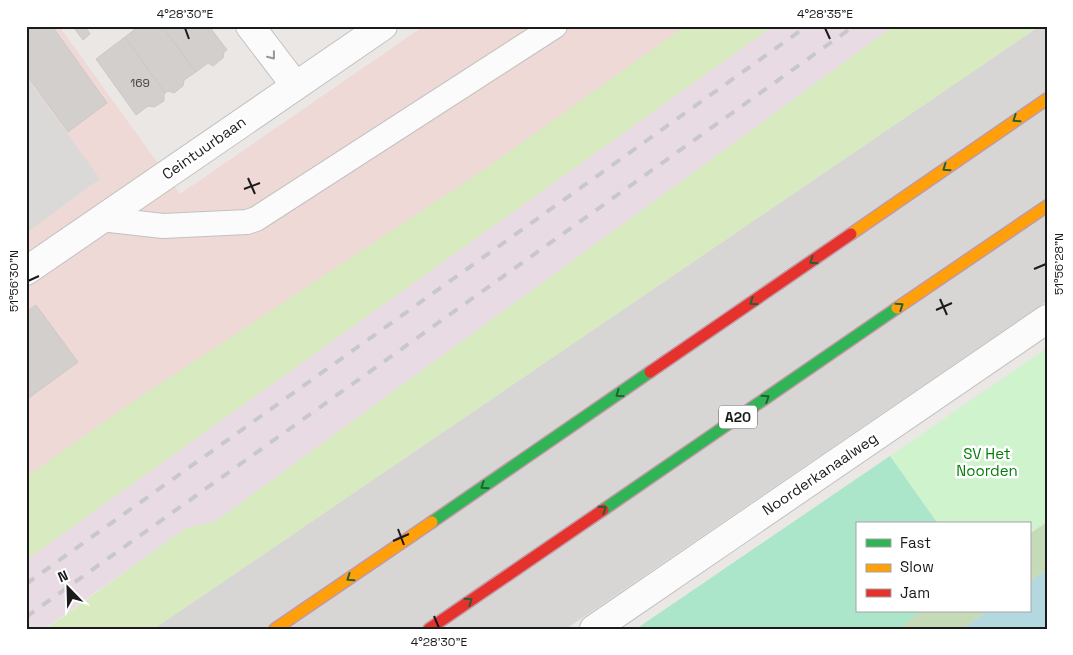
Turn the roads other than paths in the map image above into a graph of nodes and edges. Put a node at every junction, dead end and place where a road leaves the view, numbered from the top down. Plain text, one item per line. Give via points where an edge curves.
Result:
1 (250, 26) edge
2 (383, 26) edge
3 (548, 29) edge
4 (295, 85) junction
5 (1047, 99) edge
6 (1047, 206) edge
7 (101, 219) junction
8 (26, 271) edge
9 (1047, 319) edge
10 (276, 629) edge
11 (429, 629) edge
12 (594, 629) edge

1 -> 4 street
2 - 4 street, Ceintuurbaan
3 - 7 lane via 256,219 163,226
4 - 7 street, Ceintuurbaan
5 -> 10 highway
11 -> 6 highway, A20
7 - 8 street, Ceintuurbaan
9 - 12 street, Noorderkanaalweg

